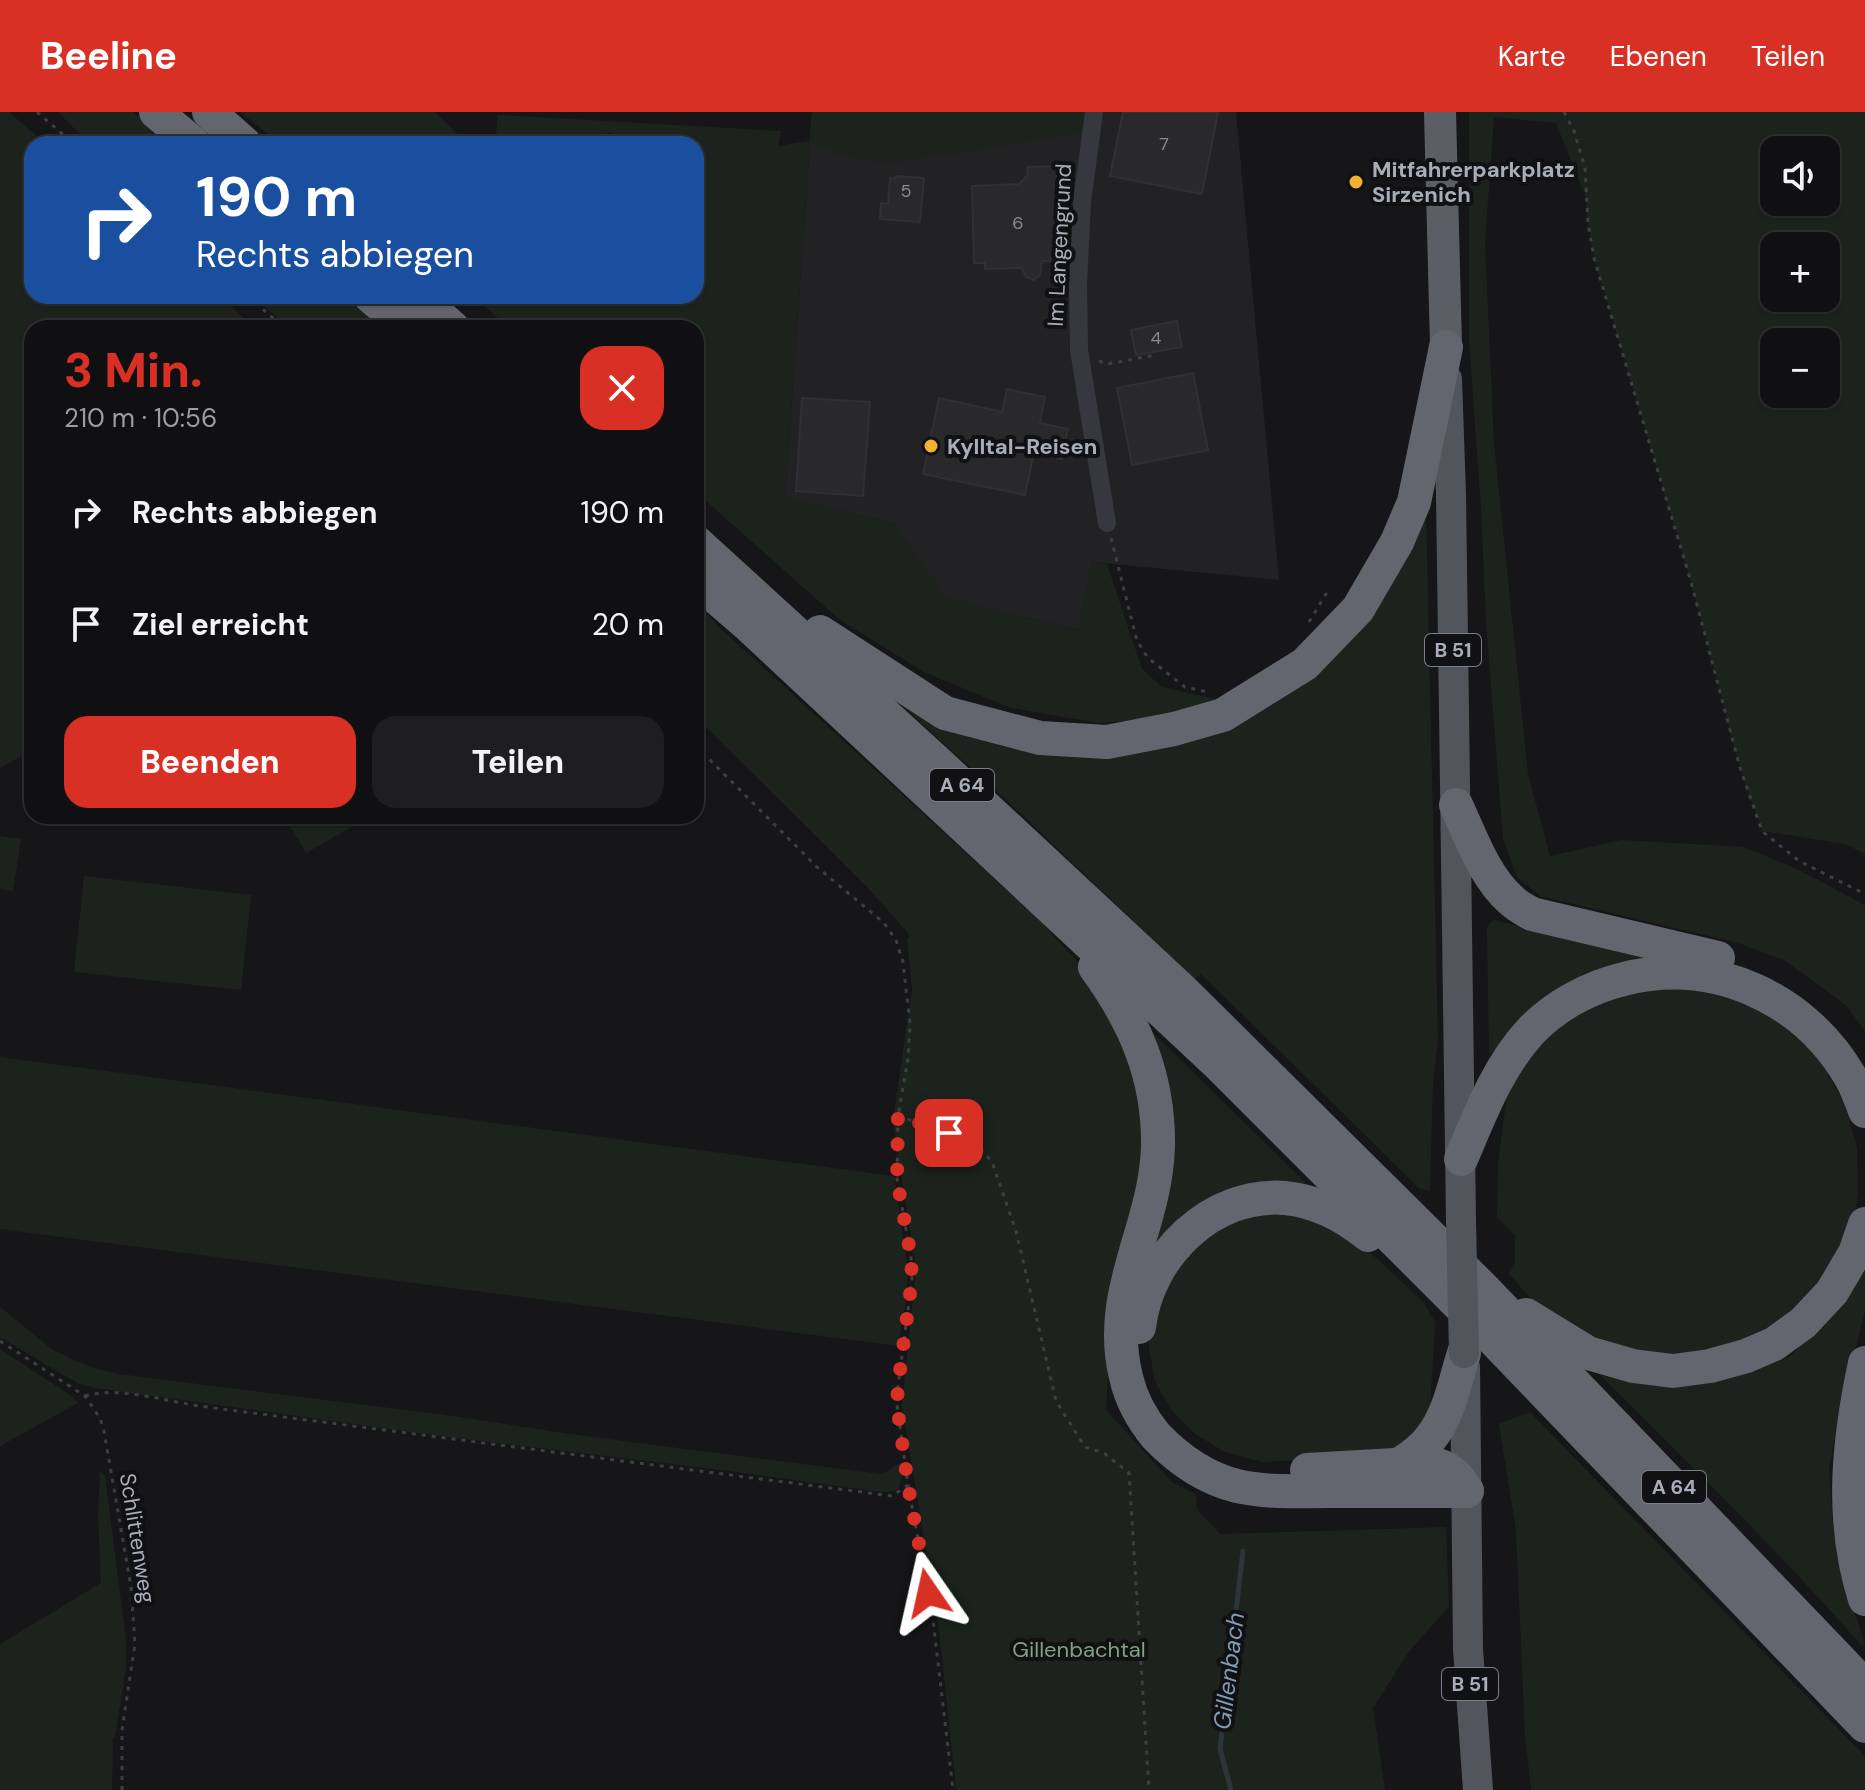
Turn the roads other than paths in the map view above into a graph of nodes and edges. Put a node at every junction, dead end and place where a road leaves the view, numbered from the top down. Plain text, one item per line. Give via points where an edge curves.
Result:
1 (156, 112) edge
2 (209, 112) edge
3 (1094, 112) edge
4 (1440, 112) edge
5 (184, 136) edge
6 (236, 136) edge
7 (379, 304) edge
8 (426, 304) edge
9 (398, 320) edge
10 (444, 320) edge
11 (1446, 347) junction
12 (1107, 523) road end
13 (704, 549) edge
14 (739, 580) junction
15 (704, 587) edge
16 (1456, 805) junction
17 (1050, 905) junction
18 (1865, 1066) edge
19 (1865, 1111) edge
20 (1461, 1159) junction
21 (1865, 1224) edge
22 (1484, 1289) junction
23 (1477, 1344) junction
24 (1865, 1363) edge
25 (1400, 1464) junction
26 (1467, 1491) junction
27 (1865, 1599) edge
28 (1861, 1713) edge
29 (1478, 1790) edge

1 - 5 highway
2 - 6 highway
3 - 12 street, Im Langengrund via 1082,202 1079,350
4 - 11 highway, B 51
7 - 9 highway
8 - 10 highway
11 - 14 highway via 1414,502 1358,609 1305,664 1223,715 1107,742 1040,738 984,725 945,713
11 - 16 main road, B 51
13 - 14 highway, A 64
14 - 22 highway, A 64 via 1184,992
15 - 17 highway, A 64
16 - 18 highway via 1487,870 1514,903 1532,914 1767,973 1811,1000 1848,1037
16 - 20 main road, B 51
17 - 23 highway, A 64 via 1216,1062
17 - 26 highway via 1126,1015 1153,1089 1157,1166 1126,1286 1120,1337 1128,1385 1149,1427 1197,1470 1239,1486 1272,1491
19 - 20 highway via 1852,1079 1825,1041 1760,991 1717,977 1645,973 1576,997 1531,1030 1506,1063
20 - 23 main road, B 51, bridge via 1461,1221
21 - 22 highway via 1832,1292 1803,1323 1774,1344 1710,1366 1673,1371 1588,1353
22 - 28 highway, A 64
23 - 25 highway via 1438,1427
23 - 25 highway via 1354,1224 1306,1202 1268,1199 1221,1210 1188,1233 1157,1271 1140,1314 1138,1339 1150,1389 1181,1433 1215,1456 1265,1470
23 - 26 main road, B 51
23 - 28 highway, A 64
24 - 27 highway via 1848,1481
25 - 26 highway via 1438,1464
26 - 29 main road, B 51 via 1468,1649

